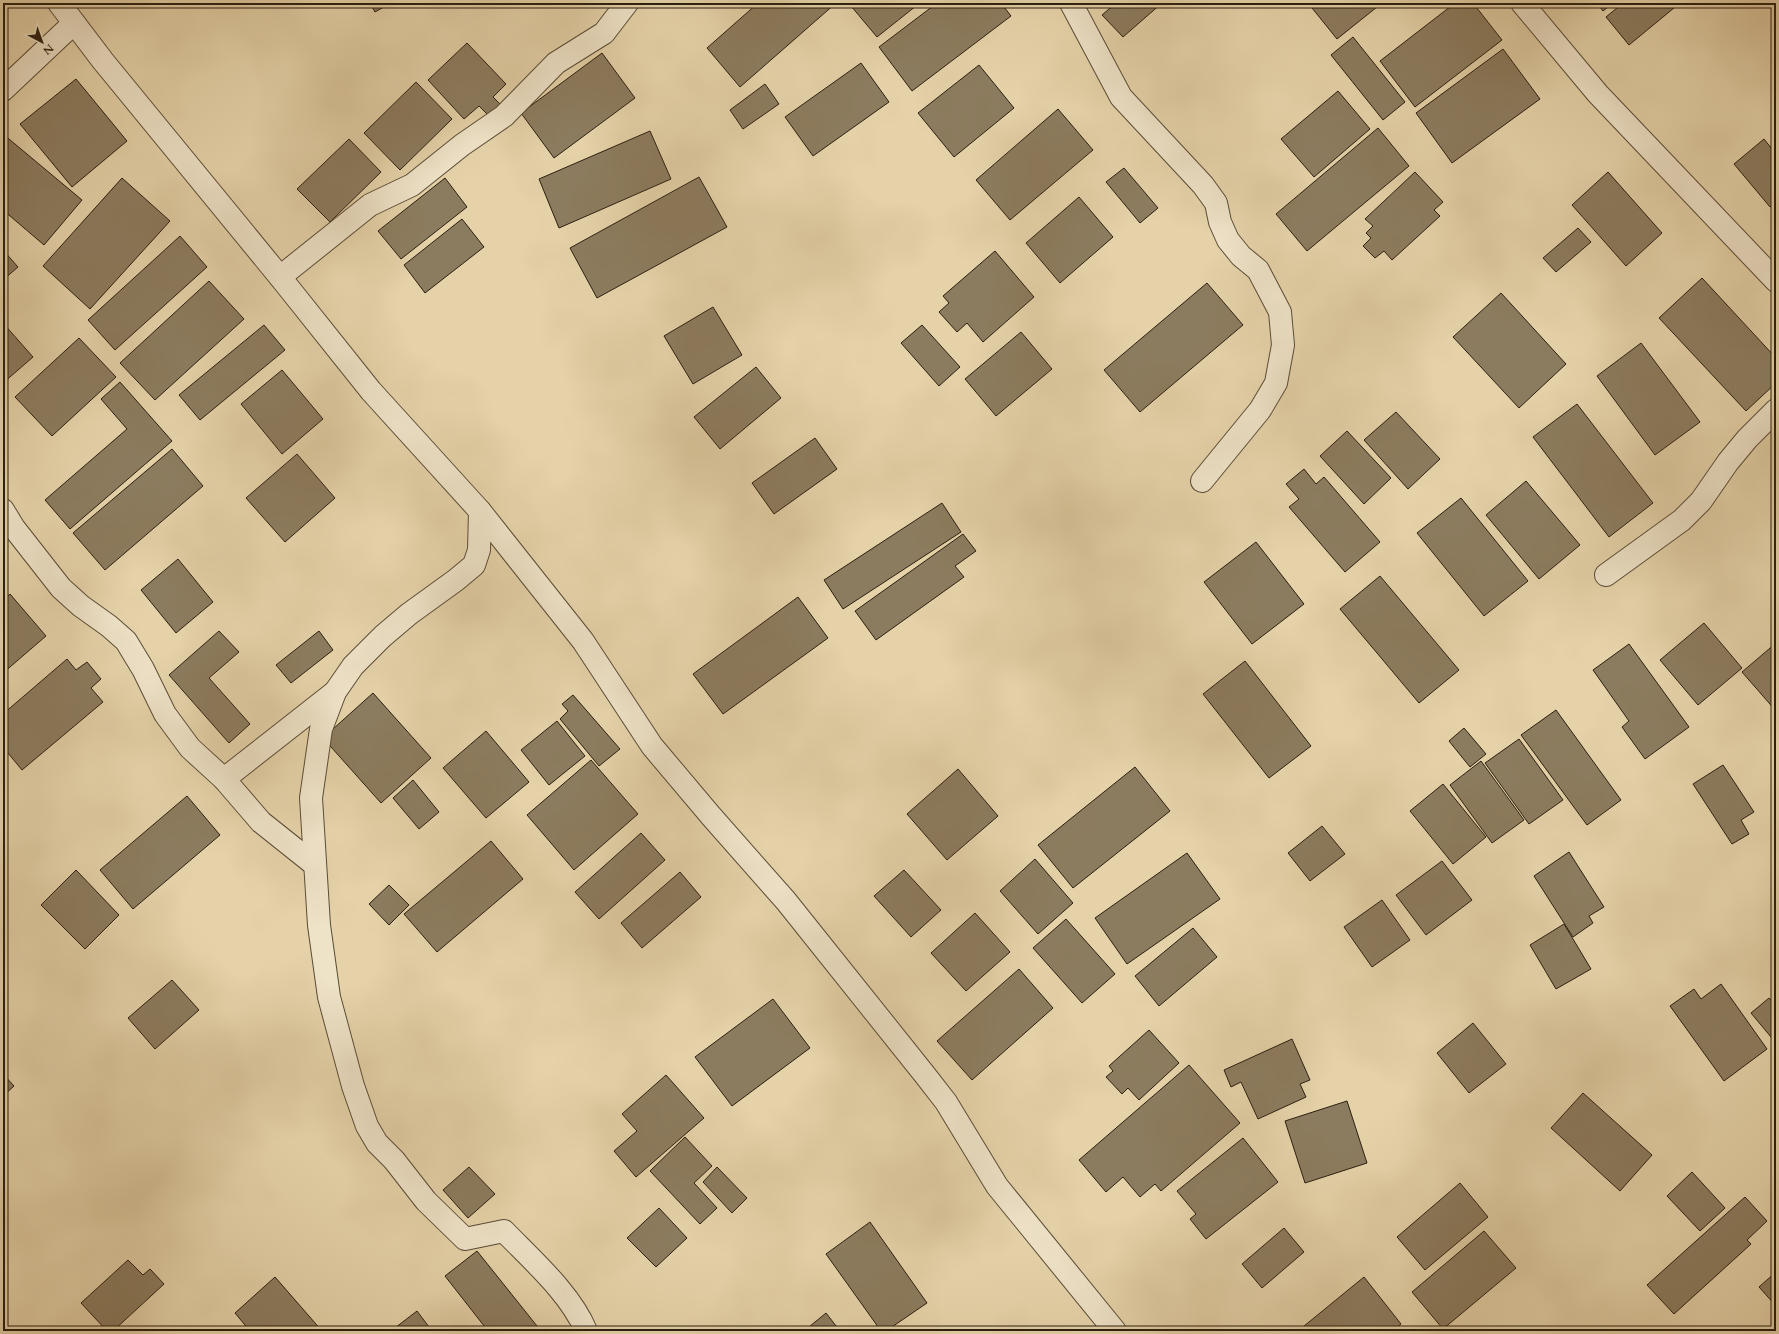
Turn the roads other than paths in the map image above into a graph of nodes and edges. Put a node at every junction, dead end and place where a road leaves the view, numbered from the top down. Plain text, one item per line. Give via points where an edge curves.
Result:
1 (59, 3) edge
2 (627, 3) edge
3 (1071, 3) edge
4 (1522, 3) edge
5 (74, 23) junction
6 (3, 90) edge
7 (280, 278) junction
8 (1776, 281) edge
9 (1776, 410) edge
10 (1202, 481) dead end
11 (3, 510) edge
12 (480, 511) junction
13 (1606, 575) dead end
14 (335, 692) junction
15 (224, 779) junction
16 (315, 865) junction
17 (586, 1331) edge
18 (1115, 1331) edge

1 - 5 street
2 - 7 street via 604,33 556,63 504,116 412,185 370,205
3 - 10 street via 1121,97 1203,185 1216,203 1220,222 1228,240 1241,256 1258,270 1280,312 1283,345 1276,382 1260,410
4 - 8 street via 1598,94
5 - 6 street
5 - 7 street
7 - 12 street via 371,391
9 - 13 street via 1747,439 1701,500 1682,520
11 - 15 street via 61,588 126,641 165,714 190,748
12 - 14 street via 479,550 474,565 383,636 353,666
12 - 18 street via 583,640 652,746 786,901 925,1074 946,1102 997,1186
14 - 15 street
14 - 16 street via 321,729 311,798
15 - 16 street via 261,822
16 - 17 street via 319,925 329,997 353,1086 367,1126 377,1143 394,1160 426,1201 465,1239 504,1231 558,1288 581,1318

